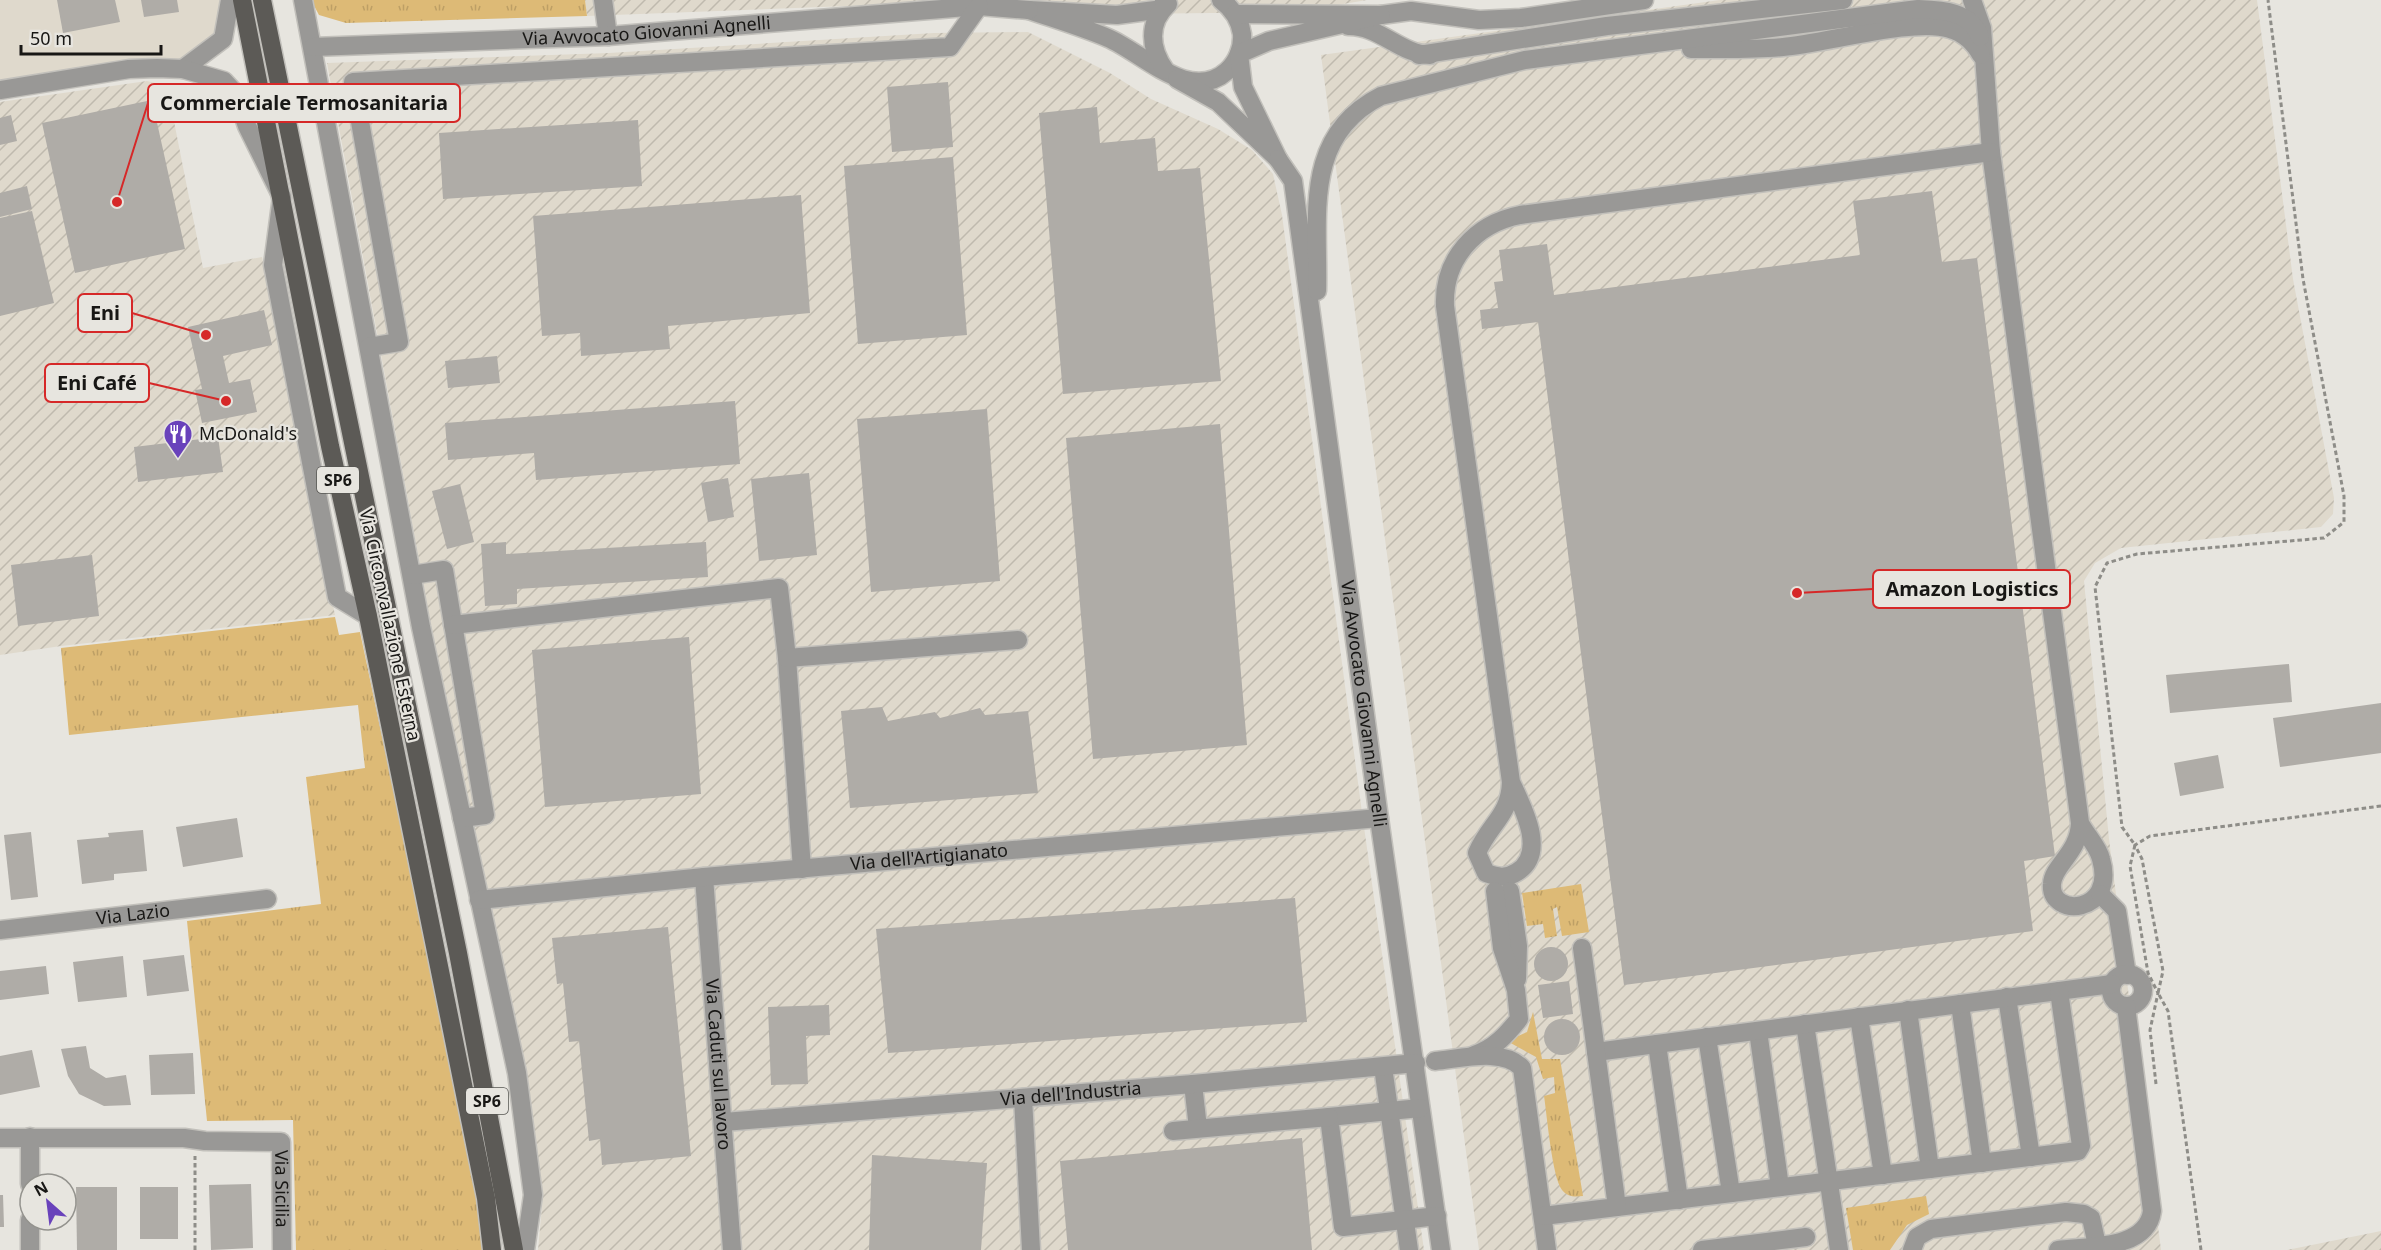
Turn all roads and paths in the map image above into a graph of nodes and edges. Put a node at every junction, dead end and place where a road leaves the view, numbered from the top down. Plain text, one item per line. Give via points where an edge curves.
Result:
1 (230, 0) edge
2 (242, 0) edge
3 (262, 0) edge
4 (303, 0) edge
5 (603, 0) edge
6 (1222, 0) edge
7 (1644, 0) edge
8 (1843, 0) edge
9 (1955, 0) edge
10 (1972, 0) edge
11 (2268, 0) edge
12 (1167, 3) edge
13 (934, 5) edge
14 (979, 6) junction
15 (1029, 10) junction
16 (1235, 14) junction
17 (1381, 15) junction
18 (1330, 27) junction
19 (608, 36) junction
20 (1980, 36) junction
21 (491, 40) junction
22 (313, 47) junction
23 (1596, 51) junction
24 (1239, 54) junction
25 (1419, 55) junction
26 (1525, 60) junction
27 (1983, 61) junction
28 (183, 69) junction
29 (495, 73) junction
30 (1171, 74) junction
31 (0, 90) edge
32 (1991, 152) junction
33 (1278, 159) junction
34 (282, 197) junction
35 (369, 347) junction
36 (1316, 350) junction
37 (412, 575) junction
38 (368, 616) junction
39 (453, 625) junction
40 (1017, 640) dead end
41 (788, 658) junction
42 (1511, 782) junction
43 (2381, 806) edge
44 (462, 818) junction
45 (1379, 818) junction
46 (2080, 823) junction
47 (2135, 845) junction
48 (802, 869) junction
49 (704, 877) junction
50 (1502, 891) dead end
51 (2100, 894) junction
52 (267, 899) dead end
53 (479, 900) junction
54 (0, 930) edge
55 (1582, 948) dead end
56 (2120, 979) junction
57 (2059, 991) junction
58 (2158, 993) junction
59 (2007, 997) junction
60 (1960, 1004) junction
61 (2126, 1006) junction
62 (1908, 1010) junction
63 (1859, 1017) junction
64 (1805, 1024) junction
65 (1758, 1030) junction
66 (1707, 1037) junction
67 (1657, 1044) junction
68 (1596, 1052) junction
69 (1455, 1060) junction
70 (1435, 1061) dead end
71 (1416, 1063) junction
72 (1383, 1067) junction
73 (1193, 1084) junction
74 (2156, 1086) dead end
75 (1023, 1098) junction
76 (1420, 1108) junction
77 (1389, 1111) junction
78 (1329, 1117) junction
79 (724, 1122) junction
80 (1198, 1128) junction
81 (1173, 1131) dead end
82 (30, 1137) junction
83 (0, 1138) edge
84 (195, 1139) junction
85 (2031, 1157) junction
86 (1982, 1163) junction
87 (1930, 1169) junction
88 (30, 1172) edge
89 (1883, 1175) junction
90 (1830, 1181) junction
91 (1780, 1187) junction
92 (1731, 1193) junction
93 (1679, 1200) junction
94 (1617, 1207) junction
95 (1437, 1216) junction
96 (1543, 1216) junction
97 (1405, 1220) junction
98 (30, 1232) edge
99 (1806, 1237) dead end
100 (2097, 1245) junction
101 (30, 1250) edge
102 (195, 1250) edge
103 (282, 1250) edge
104 (492, 1250) edge
105 (514, 1250) edge
106 (525, 1250) edge
107 (732, 1250) edge
108 (1031, 1250) edge
109 (1409, 1250) edge
110 (1441, 1250) edge
111 (1547, 1250) edge
112 (1702, 1250) edge
113 (1839, 1250) edge
114 (1912, 1250) edge
115 (2058, 1250) edge
116 (2201, 1250) edge

1 - 28 street via 223,39
2 - 34 main road, Via Circonvallazione Esterna / SP6
3 - 105 main road, Via Circonvallazione Esterna / SP6 via 458,953
4 - 22 street, Via Circonvallazione Esterna
5 - 19 street
6 - 16 street
7 - 17 street via 1521,18 1479,20 1411,11
8 - 25 street via 1607,26
9 - 20 street via 1968,11
10 - 20 street via 1981,22
11 - 47 path via 2303,279 2344,496 2344,522 2324,538 2137,554 2107,563 2096,587 2122,827
12 - 15 street via 1117,15
12 - 30 street via 1156,20 1152,40 1157,59
13 - 14 street, Via Avvocato Giovanni Agnelli
13 - 19 street, Via Avvocato Giovanni Agnelli
14 - 15 street, Via Avvocato Giovanni Agnelli
14 - 29 street via 950,46
15 - 30 street via 1109,38
16 - 17 street
16 - 24 street via 1241,27
17 - 18 street
18 - 24 street via 1269,41
18 - 25 street via 1356,26
19 - 21 street, Via Avvocato Giovanni Agnelli
20 - 23 street via 1964,16 1918,9
20 - 27 street
21 - 22 street, Via Avvocato Giovanni Agnelli
21 - 29 street
22 - 35 street, Via Circonvallazione Esterna
23 - 26 street
23 - 27 street via 1783,47 1938,27 1949,28 1971,40
24 - 30 street via 1221,77 1206,82 1192,83
24 - 33 street via 1243,87
25 - 26 street
26 - 36 street via 1381,96 1363,105 1337,131 1325,154 1319,179
27 - 32 street
28 - 31 street via 129,69
28 - 34 street, Via Circonvallazione Esterna via 224,81 236,94 247,126
29 - 35 street via 353,82 399,342
30 - 33 street via 1218,102
32 - 42 street via 1520,215 1497,221 1467,242 1448,277 1445,306
32 - 46 street
33 - 36 street, Via Avvocato Giovanni Agnelli via 1293,181
34 - 38 main road, Via Circonvallazione Esterna / SP6 via 330,446
34 - 38 street, Via Circonvallazione Esterna via 273,265 337,597
35 - 37 street, Via Circonvallazione Esterna
36 - 45 street, Via Avvocato Giovanni Agnelli
37 - 39 street, Via Circonvallazione Esterna via 444,570
37 - 44 street, Via Circonvallazione Esterna
38 - 104 main road, Via Circonvallazione Esterna / SP6 via 486,1198
39 - 41 street via 779,588
39 - 44 street, Via Circonvallazione Esterna via 485,815
40 - 41 street
41 - 48 street
42 - 42 street via 1505,813 1483,839 1477,853 1486,873 1495,877 1518,872 1531,852 1524,810
43 - 47 path via 2150,836
44 - 53 street, Via Circonvallazione Esterna
45 - 48 street, Via dell'Artigianato
45 - 71 street, Via Avvocato Giovanni Agnelli
46 - 51 street via 2101,855 2104,881
46 - 51 street via 2080,837 2055,874 2052,893 2070,907 2086,906
47 - 58 path via 2142,859 2163,971
47 - 58 path via 2130,866 2148,973
48 - 49 street, Via dell'Artigianato
49 - 53 street, Via dell'Artigianato
49 - 79 street, Via Caduti sul lavoro
50 - 69 street via 1502,948 1516,990 1519,1018 1506,1036 1484,1052
51 - 56 street via 2117,911
52 - 54 street, Via Lazio
53 - 106 street, Via Circonvallazione Esterna via 519,1084 533,1195
55 - 68 street
56 - 57 street
56 - 61 street via 2111,993 2114,1000
56 - 61 street via 2136,978 2143,991 2136,1004
57 - 59 street
57 - 85 street via 2081,1146 2078,1151
58 - 74 path via 2150,1030
58 - 116 path via 2168,1011
59 - 60 street
59 - 85 street
60 - 62 street
60 - 86 street
61 - 100 street via 2152,1211 2150,1222 2136,1236
62 - 63 street
62 - 87 street
63 - 64 street
63 - 89 street
64 - 65 street
64 - 90 street
65 - 66 street
65 - 91 street
66 - 67 street
66 - 92 street
67 - 68 street
67 - 93 street
68 - 94 street
69 - 70 street
69 - 96 street via 1498,1056 1522,1068
71 - 72 street, Via dell'Industria
71 - 76 street, Via Avvocato Giovanni Agnelli
72 - 73 street, Via dell'Industria
72 - 77 street
73 - 75 street, Via dell'Industria
73 - 80 street
75 - 79 street, Via dell'Industria
75 - 108 street
76 - 77 street
76 - 95 street, Via Avvocato Giovanni Agnelli
77 - 78 street
77 - 97 street
78 - 80 street
78 - 97 street via 1344,1227
79 - 107 street, Via Caduti sul lavoro
80 - 81 street
82 - 83 street, Via Sicilia
82 - 84 street, Via Sicilia
82 - 88 street
84 - 102 path
84 - 103 street, Via Sicilia via 281,1142
85 - 86 street
86 - 87 street
87 - 89 street
89 - 90 street
90 - 91 street
90 - 113 street
91 - 92 street
92 - 93 street
93 - 94 street
94 - 96 street
95 - 97 street
95 - 110 street, Via Avvocato Giovanni Agnelli
96 - 111 street
97 - 109 street
98 - 101 street
99 - 112 street
100 - 114 street via 2091,1218 2066,1212 1931,1229 1917,1237
100 - 115 street

